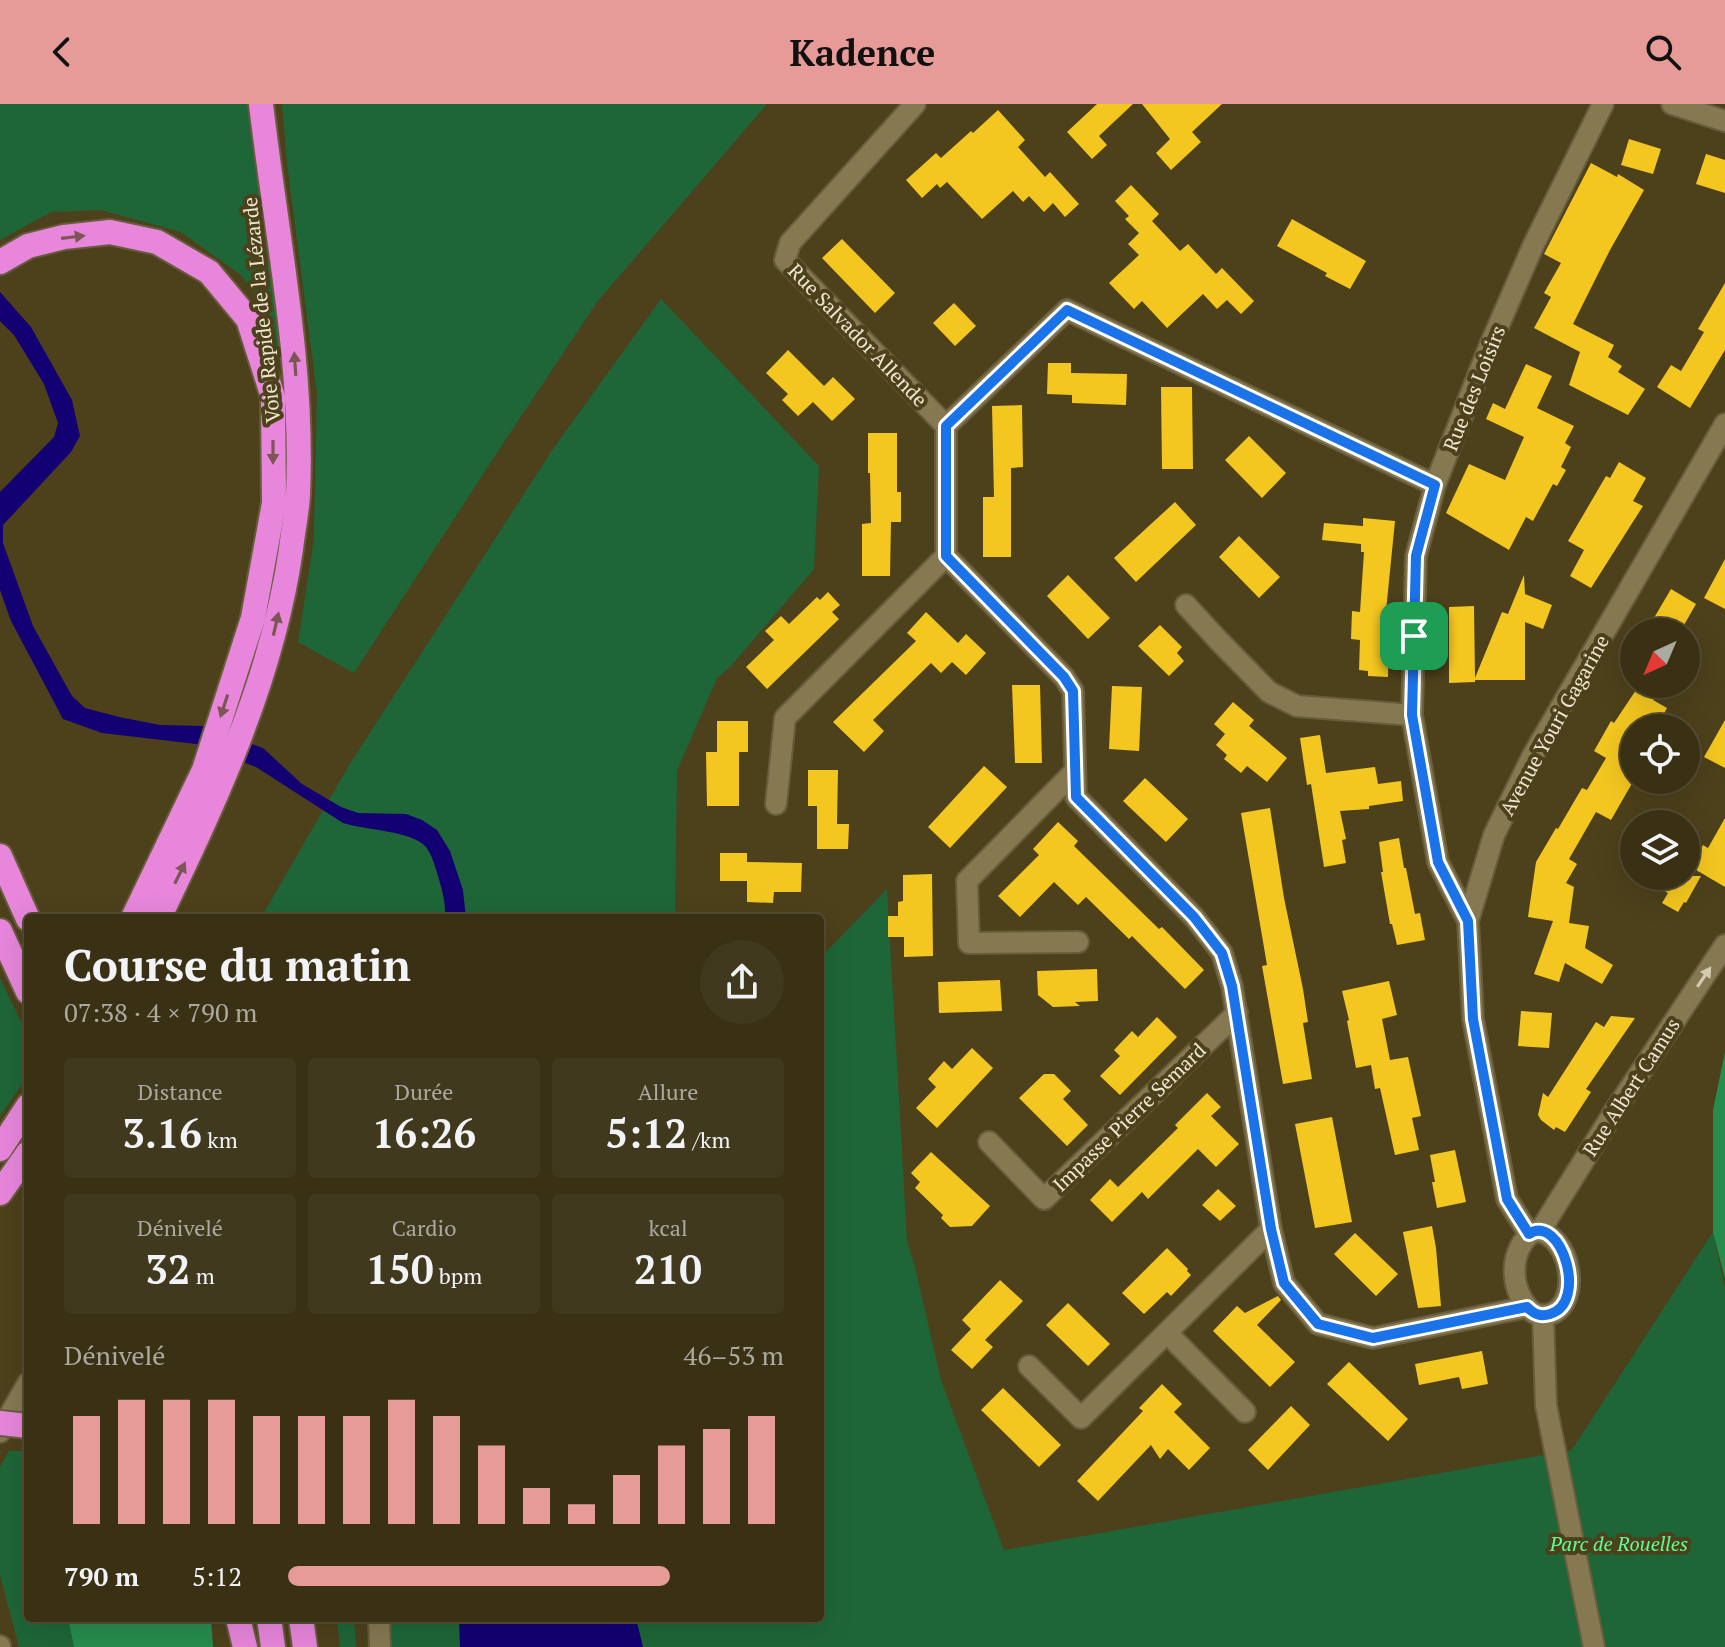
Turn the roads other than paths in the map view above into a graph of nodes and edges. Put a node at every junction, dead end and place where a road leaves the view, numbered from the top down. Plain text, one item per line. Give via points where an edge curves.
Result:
1 (261, 104) edge
2 (915, 104) edge
3 (1603, 104) edge
4 (1672, 104) edge
5 (1725, 121) edge
6 (0, 262) edge
7 (1725, 424) edge
8 (946, 426) junction
9 (1435, 485) junction
10 (946, 556) junction
11 (1186, 605) dead end
12 (1412, 715) junction
13 (1075, 771) junction
14 (776, 804) dead end
15 (0, 856) edge
16 (26, 914) edge
17 (135, 914) edge
18 (161, 914) edge
19 (1468, 921) junction
20 (0, 931) edge
21 (1078, 942) dead end
22 (1725, 945) edge
23 (24, 983) edge
24 (1237, 1013) junction
25 (24, 1112) edge
26 (989, 1142) dead end
27 (0, 1149) edge
28 (24, 1159) edge
29 (0, 1193) edge
30 (1271, 1229) junction
31 (1534, 1232) junction
32 (1535, 1311) junction
33 (1167, 1333) junction
34 (1029, 1366) dead end
35 (24, 1390) edge
36 (1245, 1412) dead end
37 (0, 1423) edge
38 (24, 1426) edge
39 (0, 1432) edge
40 (239, 1622) edge
41 (270, 1622) edge
42 (302, 1622) edge
43 (379, 1622) edge
44 (245, 1647) edge
45 (273, 1647) edge
46 (305, 1647) edge
47 (380, 1647) edge
48 (1594, 1647) edge

18 -> 1 highway, Voie Rapide de la Lézarde via 239,743 266,665 298,498 294,342
2 - 8 street, Rue Salvador Allende via 790,243 785,260
3 - 9 street, Rue des Loisirs via 1533,246
4 - 5 street
6 -> 17 highway, Voie Rapide de la Lézarde via 28,246 64,237 110,232 157,242 209,272 248,319 273,397 274,503 253,618 204,770
7 - 19 street, Avenue Youri Gagarine via 1532,757 1494,835
8 - 9 street via 1067,310
8 - 10 street
9 - 12 street, Rue des Loisirs via 1416,556
10 - 13 street via 1073,691
10 - 14 street via 785,718
11 - 12 street via 1269,692 1297,706
12 - 19 street, Rue des Loisirs via 1438,862
13 - 21 street via 967,881 969,943
13 - 24 street via 1076,797 1194,917 1222,953
15 - 16 highway
19 - 31 street, Avenue Youri Gagarine via 1473,1019 1507,1199
20 - 23 highway
31 -> 22 street, Rue Albert Camus
24 - 26 street, Impasse Pierre Semard via 1044,1199
24 - 30 street
25 - 27 highway
28 - 29 highway
30 - 32 street via 1284,1283 1318,1324 1373,1338
30 - 33 street
31 - 32 street via 1516,1254 1515,1267 1517,1288
31 - 32 street via 1555,1239 1569,1275 1569,1291 1556,1312
32 - 48 street via 1546,1405
33 - 34 street via 1081,1418
33 - 36 street
35 - 39 street
37 - 38 highway, bridge
40 - 44 highway
41 - 45 highway
42 - 46 highway
43 - 47 street

